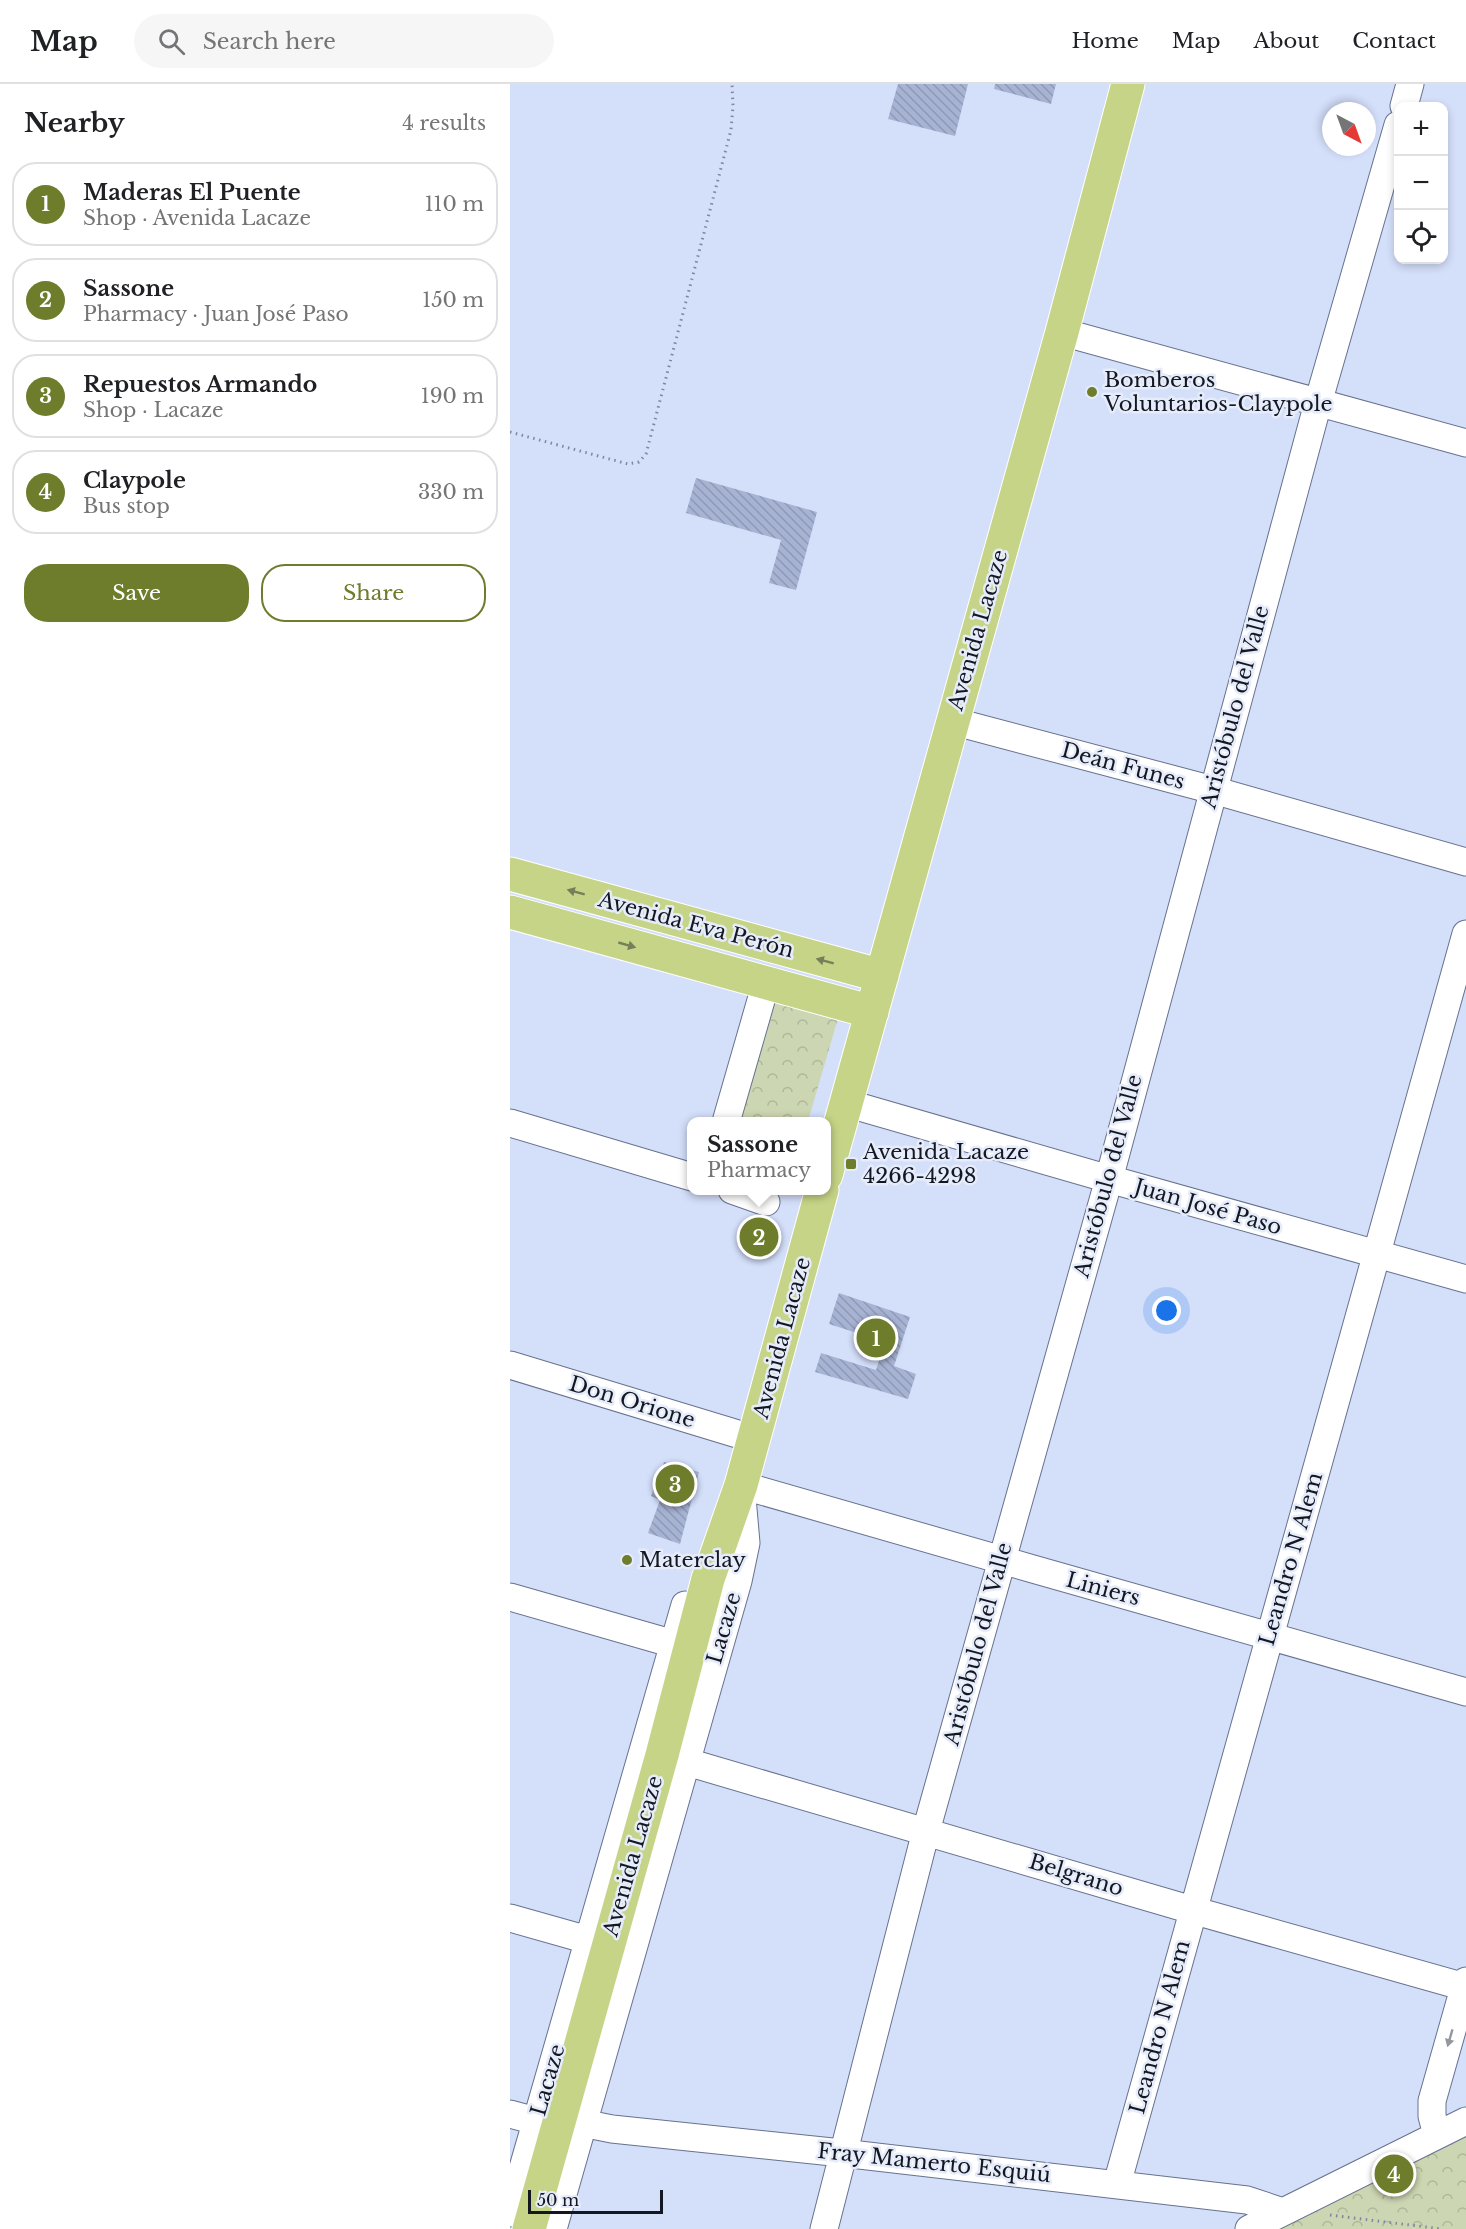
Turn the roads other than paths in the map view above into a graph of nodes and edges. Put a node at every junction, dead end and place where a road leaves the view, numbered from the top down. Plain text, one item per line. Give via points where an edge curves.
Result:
1 (1128, 84) edge
2 (1410, 84) edge
3 (1405, 102) edge
4 (1394, 139) edge
5 (1062, 332) junction
6 (1318, 403) junction
7 (1466, 443) edge
8 (952, 721) junction
9 (1213, 790) junction
10 (1466, 862) edge
11 (510, 874) edge
12 (510, 912) edge
13 (1466, 934) edge
14 (882, 976) junction
15 (766, 983) junction
16 (872, 1012) junction
17 (846, 1103) junction
18 (727, 1117) edge
19 (510, 1123) edge
20 (831, 1157) edge
21 (687, 1176) edge
22 (1108, 1179) junction
23 (744, 1195) edge
24 (821, 1195) edge
25 (766, 1202) dead end
26 (1376, 1254) junction
27 (1466, 1279) edge
28 (510, 1365) edge
29 (754, 1439) junction
30 (741, 1485) junction
31 (1000, 1561) junction
32 (510, 1597) edge
33 (1269, 1635) junction
34 (674, 1644) junction
35 (1466, 1692) edge
36 (674, 1758) junction
37 (926, 1831) junction
38 (1192, 1910) junction
39 (510, 1918) edge
40 (588, 1940) junction
41 (1465, 1984) edge
42 (510, 2114) edge
43 (536, 2121) junction
44 (1466, 2121) edge
45 (582, 2123) junction
46 (1437, 2135) junction
47 (842, 2153) junction
48 (1117, 2184) junction
49 (1283, 2212) junction
50 (510, 2213) edge
51 (530, 2229) edge
52 (541, 2229) edge
53 (553, 2229) edge
54 (824, 2229) edge
55 (1249, 2229) edge

1 - 5 main road, Avenida Lacaze
2 - 3 street
4 - 6 street, Aristóbulo del Valle
5 - 6 street
5 - 8 main road, Avenida Lacaze
6 - 7 street
6 - 9 street, Aristóbulo del Valle
8 - 9 street, Deán Funes
8 - 14 main road, Avenida Lacaze
9 - 10 street, Deán Funes
9 - 22 street, Aristóbulo del Valle
14 -> 11 main road, Avenida Eva Perón
12 -> 15 main road, Avenida Eva Perón
13 - 26 street, Leandro N Alem
14 - 16 main road, Avenida Lacaze
15 - 16 main road, Avenida Eva Perón
15 - 18 street
16 - 17 main road, Avenida Lacaze
17 - 20 main road, Avenida Lacaze
17 - 22 street, Juan José Paso
19 - 21 street
22 - 26 street, Juan José Paso
22 - 31 street, Aristóbulo del Valle
23 - 25 street
24 - 29 main road, Avenida Lacaze
26 - 27 street, Juan José Paso
26 - 33 street, Leandro N Alem
28 - 29 street, Don Orione
29 - 30 main road, Avenida Lacaze
30 - 31 street, Liniers
30 - 34 street, Lacaze via 703,1550
30 - 36 main road, Avenida Lacaze via 708,1579
31 - 33 street, Liniers
31 - 37 street, Aristóbulo del Valle
32 - 34 street
33 - 35 street, Liniers
33 - 38 street, Leandro N Alem
34 - 40 street, Lacaze
36 - 37 street, Belgrano
36 - 45 street
36 - 51 main road, Avenida Lacaze
36 - 52 main road, Avenida Lacaze
37 - 38 street, Belgrano
37 - 47 street, Aristóbulo del Valle
38 - 41 street, Belgrano
38 - 48 street, Leandro N Alem
39 - 40 street
40 - 43 street, Lacaze
41 -> 46 street via 1432,2101
42 - 43 street
43 - 50 street, Lacaze
44 - 46 street
45 - 47 street, Fray Mamerto Esquiú
45 - 53 street
46 - 49 street
47 - 48 street, Fray Mamerto Esquiú
47 - 54 street, Aristóbulo del Valle
48 - 49 street, Fray Mamerto Esquiú via 1247,2199
49 - 55 street

